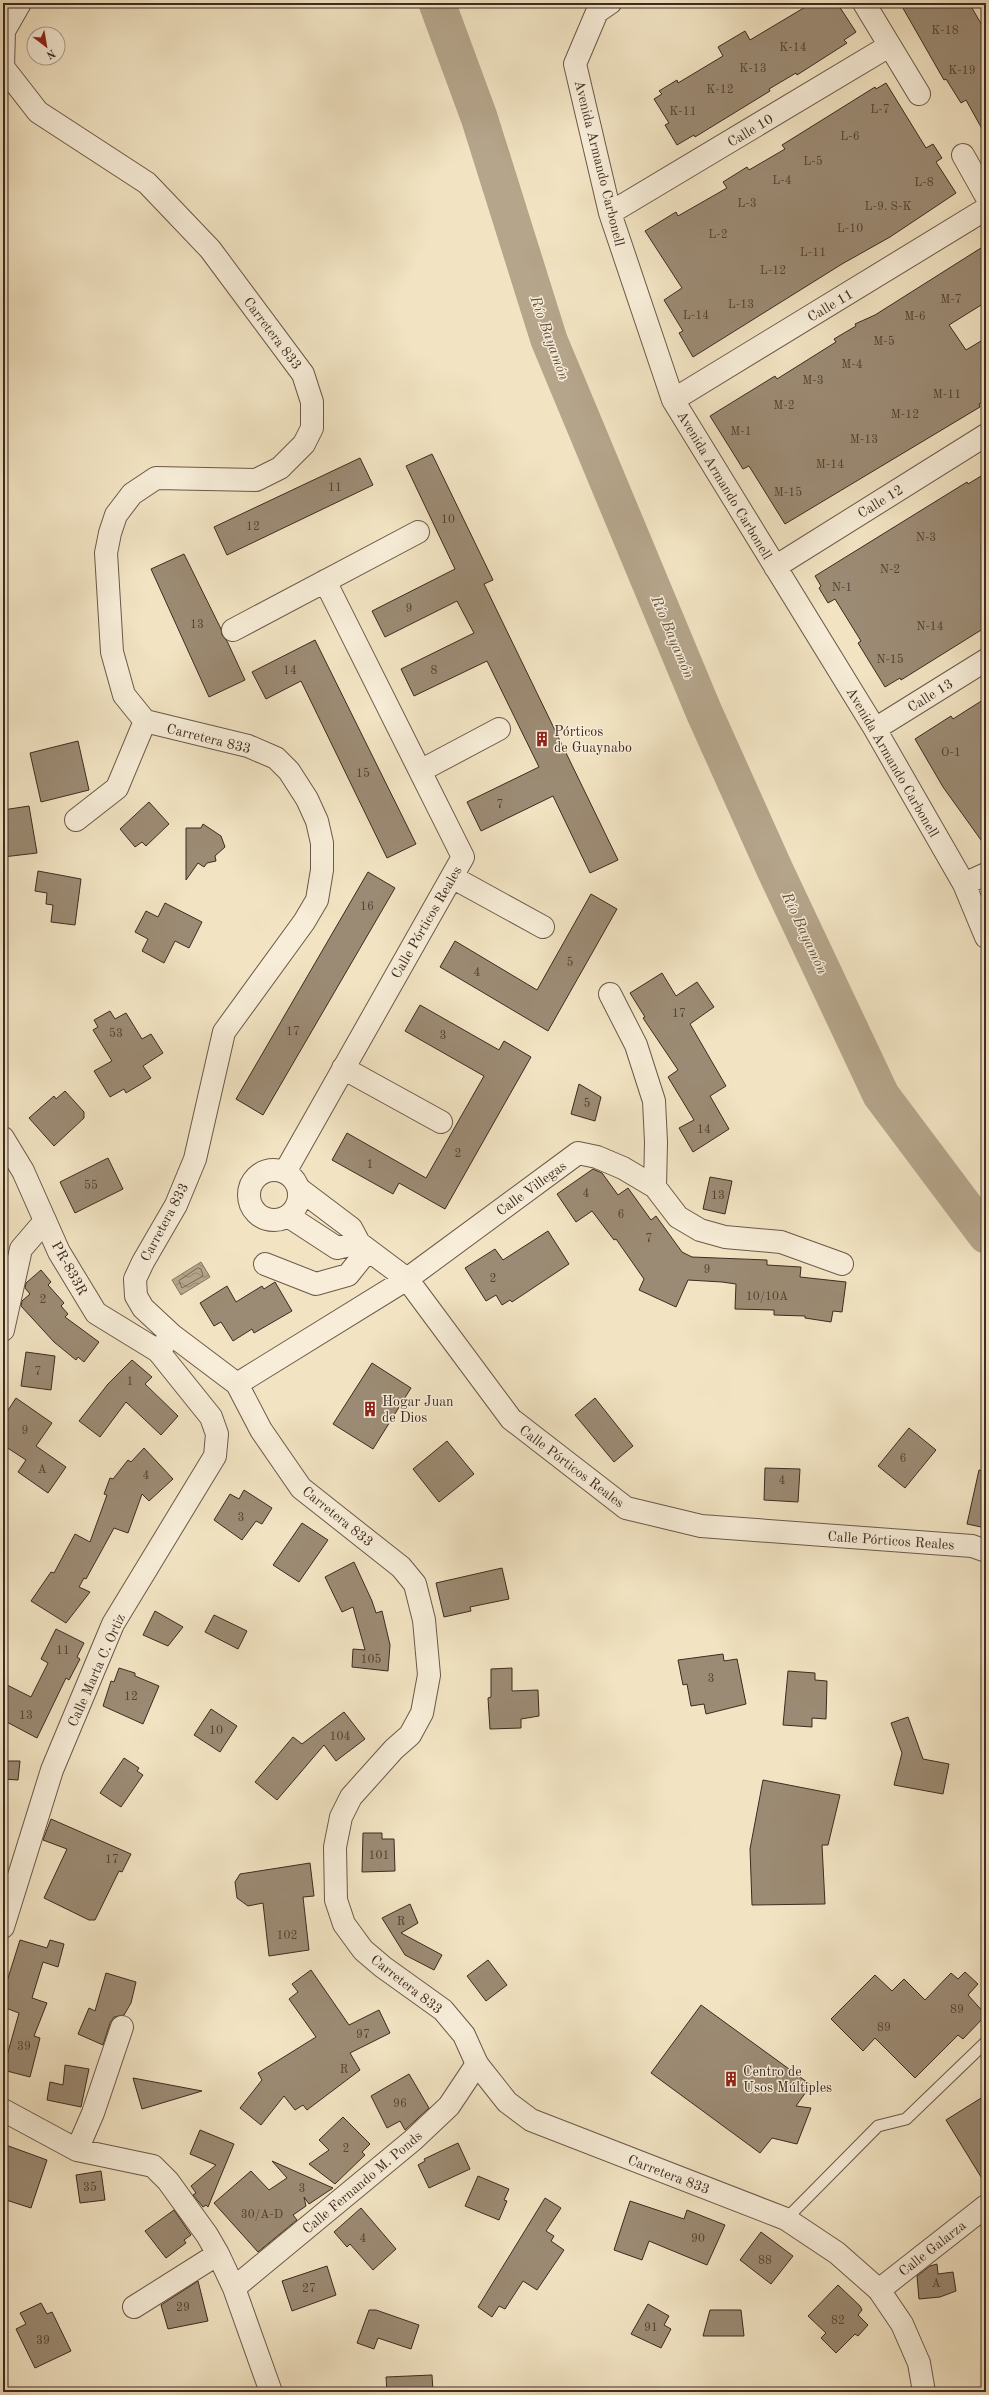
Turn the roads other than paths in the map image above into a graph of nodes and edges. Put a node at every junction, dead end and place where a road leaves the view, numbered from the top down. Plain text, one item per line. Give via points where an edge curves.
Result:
1 (20, 3) edge
2 (610, 3) edge
3 (864, 3) edge
4 (889, 46) junction
5 (919, 94) dead end
6 (963, 155) dead end
7 (986, 196) edge
8 (986, 209) edge
9 (610, 213) junction
10 (673, 400) junction
11 (986, 435) edge
12 (418, 532) dead end
13 (775, 567) junction
14 (325, 580) junction
15 (233, 630) dead end
16 (986, 660) edge
17 (144, 721) junction
18 (499, 729) dead end
19 (874, 729) junction
20 (420, 770) junction
21 (76, 820) dead end
22 (986, 874) edge
23 (452, 877) junction
24 (964, 884) junction
25 (543, 927) dead end
26 (986, 937) edge
27 (610, 994) dead end
28 (343, 1068) junction
29 (441, 1122) dead end
30 (3, 1138) edge
31 (292, 1180) junction
32 (655, 1187) junction
33 (288, 1216) junction
34 (45, 1221) junction
35 (364, 1247) junction
36 (265, 1264) dead end
37 (842, 1264) dead end
38 (407, 1279) junction
39 (3, 1330) edge
40 (165, 1343) junction
41 (237, 1384) junction
42 (986, 1550) edge
43 (3, 1927) edge
44 (122, 2027) dead end
45 (986, 2042) edge
46 (477, 2064) junction
47 (3, 2110) edge
48 (77, 2150) junction
49 (986, 2206) edge
50 (786, 2219) junction
51 (218, 2254) junction
52 (234, 2288) junction
53 (879, 2290) junction
54 (134, 2307) dead end
55 (271, 2392) edge
56 (924, 2392) edge

1 - 17 street, Carretera 833 via 4,31 3,67 38,112 147,183 210,249 302,374 312,402 312,428 304,444 280,468 256,480 156,478 132,494 116,515 106,553 112,652 124,695
2 - 9 street, Avenida Armando Carbonell via 596,12 575,64
3 - 4 street
4 - 5 street
4 - 9 street, Calle 10
6 - 7 street
8 - 10 street, Calle 11
9 - 10 street, Avenida Armando Carbonell
10 - 13 street, Avenida Armando Carbonell
11 - 13 street, Calle 12
12 - 14 street
13 - 19 street, Avenida Armando Carbonell
14 - 15 street
14 - 20 street, Calle Pórticos Reales
16 - 19 street, Calle 13
17 - 21 street via 117,788
17 - 40 street, Carretera 833 via 248,746 276,758 289,771 307,799 317,821 322,842 322,870 317,900 304,922 224,1032 195,1159 176,1205 135,1279 136,1296
18 - 20 street
19 - 24 street, Avenida Armando Carbonell
20 - 23 street, Calle Pórticos Reales via 463,856
22 - 24 street
23 - 25 street
23 - 28 street, Calle Pórticos Reales
24 - 26 street, Avenida Armando Carbonell
27 - 32 street via 636,1045 654,1100
28 - 29 street
28 - 31 street, Calle Pórticos Reales
30 - 34 street, PR-833R / PR-833R via 24,1171
31 - 33 street via 298,1204
31 - 33 street via 274,1170 259,1176 250,1189 249,1197 256,1213 263,1217 271,1220
31 - 35 street, Calle Pórticos Reales via 351,1228
32 - 37 street, Calle Villegas via 678,1217 700,1230 725,1237 781,1242
32 - 38 street, Calle Villegas via 623,1168 597,1157 578,1153
33 - 35 street via 337,1248
34 - 39 street via 21,1249
34 - 40 street, PR-833R / PR-833R via 59,1252 96,1313
35 - 36 street via 348,1275 316,1284
35 - 38 street, Calle Pórticos Reales
38 - 41 street, Calle Villegas
38 - 42 street, Calle Pórticos Reales via 511,1419 626,1508 701,1526 972,1546
40 - 41 street, Carretera 833
40 - 43 street, Calle Marta C. Ortiz via 211,1417 217,1434 215,1456 113,1624 52,1770
41 - 46 street, Carretera 833 via 261,1430 301,1488 401,1567 415,1584 424,1620 429,1675 422,1713 410,1735 351,1797 341,1817 335,1847 336,1900 344,1924 363,1950 443,2010 464,2035
44 - 48 street
45 - 50 lane via 906,2119 878,2126
46 - 50 street, Carretera 833 via 507,2102 531,2120
46 - 52 street, Calle Fernando M. Ponds via 449,2106 413,2140
47 - 48 street
48 - 51 street via 153,2166 186,2207
49 - 53 street, Calle Galarza
50 - 53 street, Carretera 833 via 837,2253
51 - 52 street
51 - 54 street
52 - 55 street
53 - 56 street, Carretera 833 via 902,2324 919,2363

